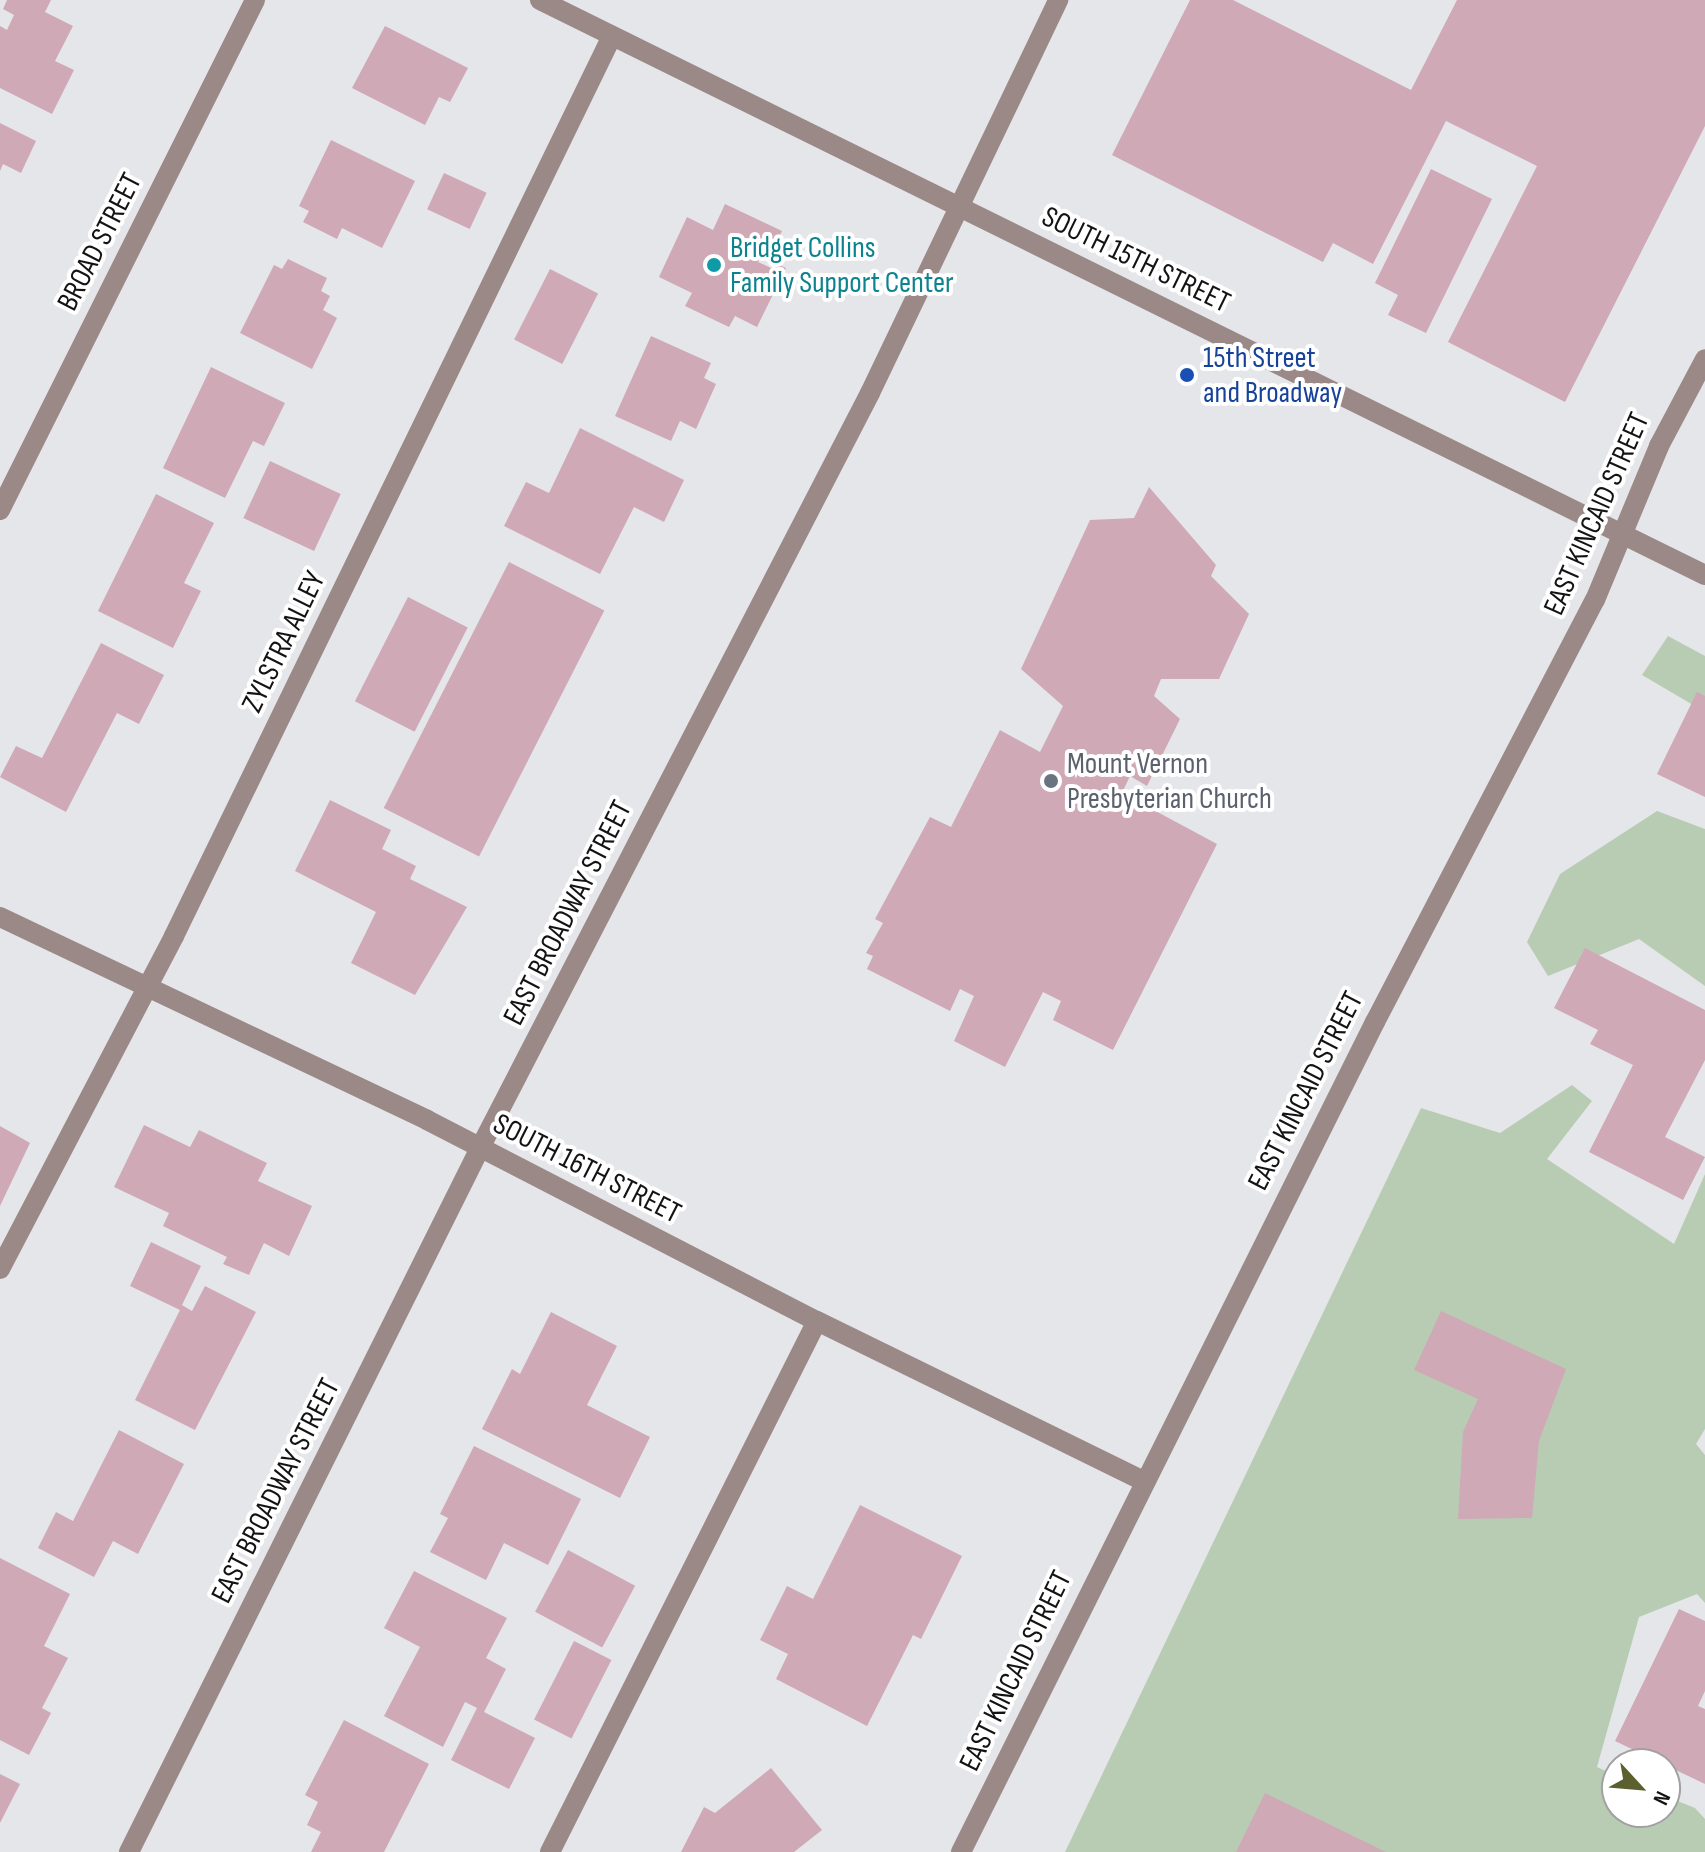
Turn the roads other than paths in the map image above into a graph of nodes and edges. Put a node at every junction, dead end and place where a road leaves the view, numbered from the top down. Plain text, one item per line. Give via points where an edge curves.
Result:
1 (255, 0) edge
2 (540, 0) edge
3 (1058, 0) edge
4 (612, 36) junction
5 (959, 208) junction
6 (1705, 359) edge
7 (0, 510) edge
8 (1622, 534) junction
9 (1705, 575) edge
10 (0, 917) edge
11 (147, 987) junction
12 (480, 1148) junction
13 (0, 1269) edge
14 (817, 1321) junction
15 (1143, 1481) junction
16 (129, 1852) edge
17 (550, 1852) edge
18 (961, 1852) edge

1 - 7 street, BROAD STREET
2 - 4 street, SOUTH 15TH STREET
3 - 5 street, EAST BROADWAY STREET
4 - 5 street, SOUTH 15TH STREET
4 - 11 street, ZYLSTRA ALLEY
5 - 8 street, SOUTH 15TH STREET
5 - 12 street, EAST BROADWAY STREET via 870,393
6 - 8 street, EAST KINCAID STREET via 1659,446
8 - 9 street, SOUTH 15TH STREET
8 - 15 street, EAST KINCAID STREET via 1595,600
10 - 11 street, SOUTH 16TH STREET
11 - 12 street, SOUTH 16TH STREET
11 - 13 street, ZYLSTRA ALLEY
12 - 14 street, SOUTH 16TH STREET
12 - 16 street, EAST BROADWAY STREET
14 - 15 street, SOUTH 16TH STREET
14 - 17 street
15 - 18 street, EAST KINCAID STREET

